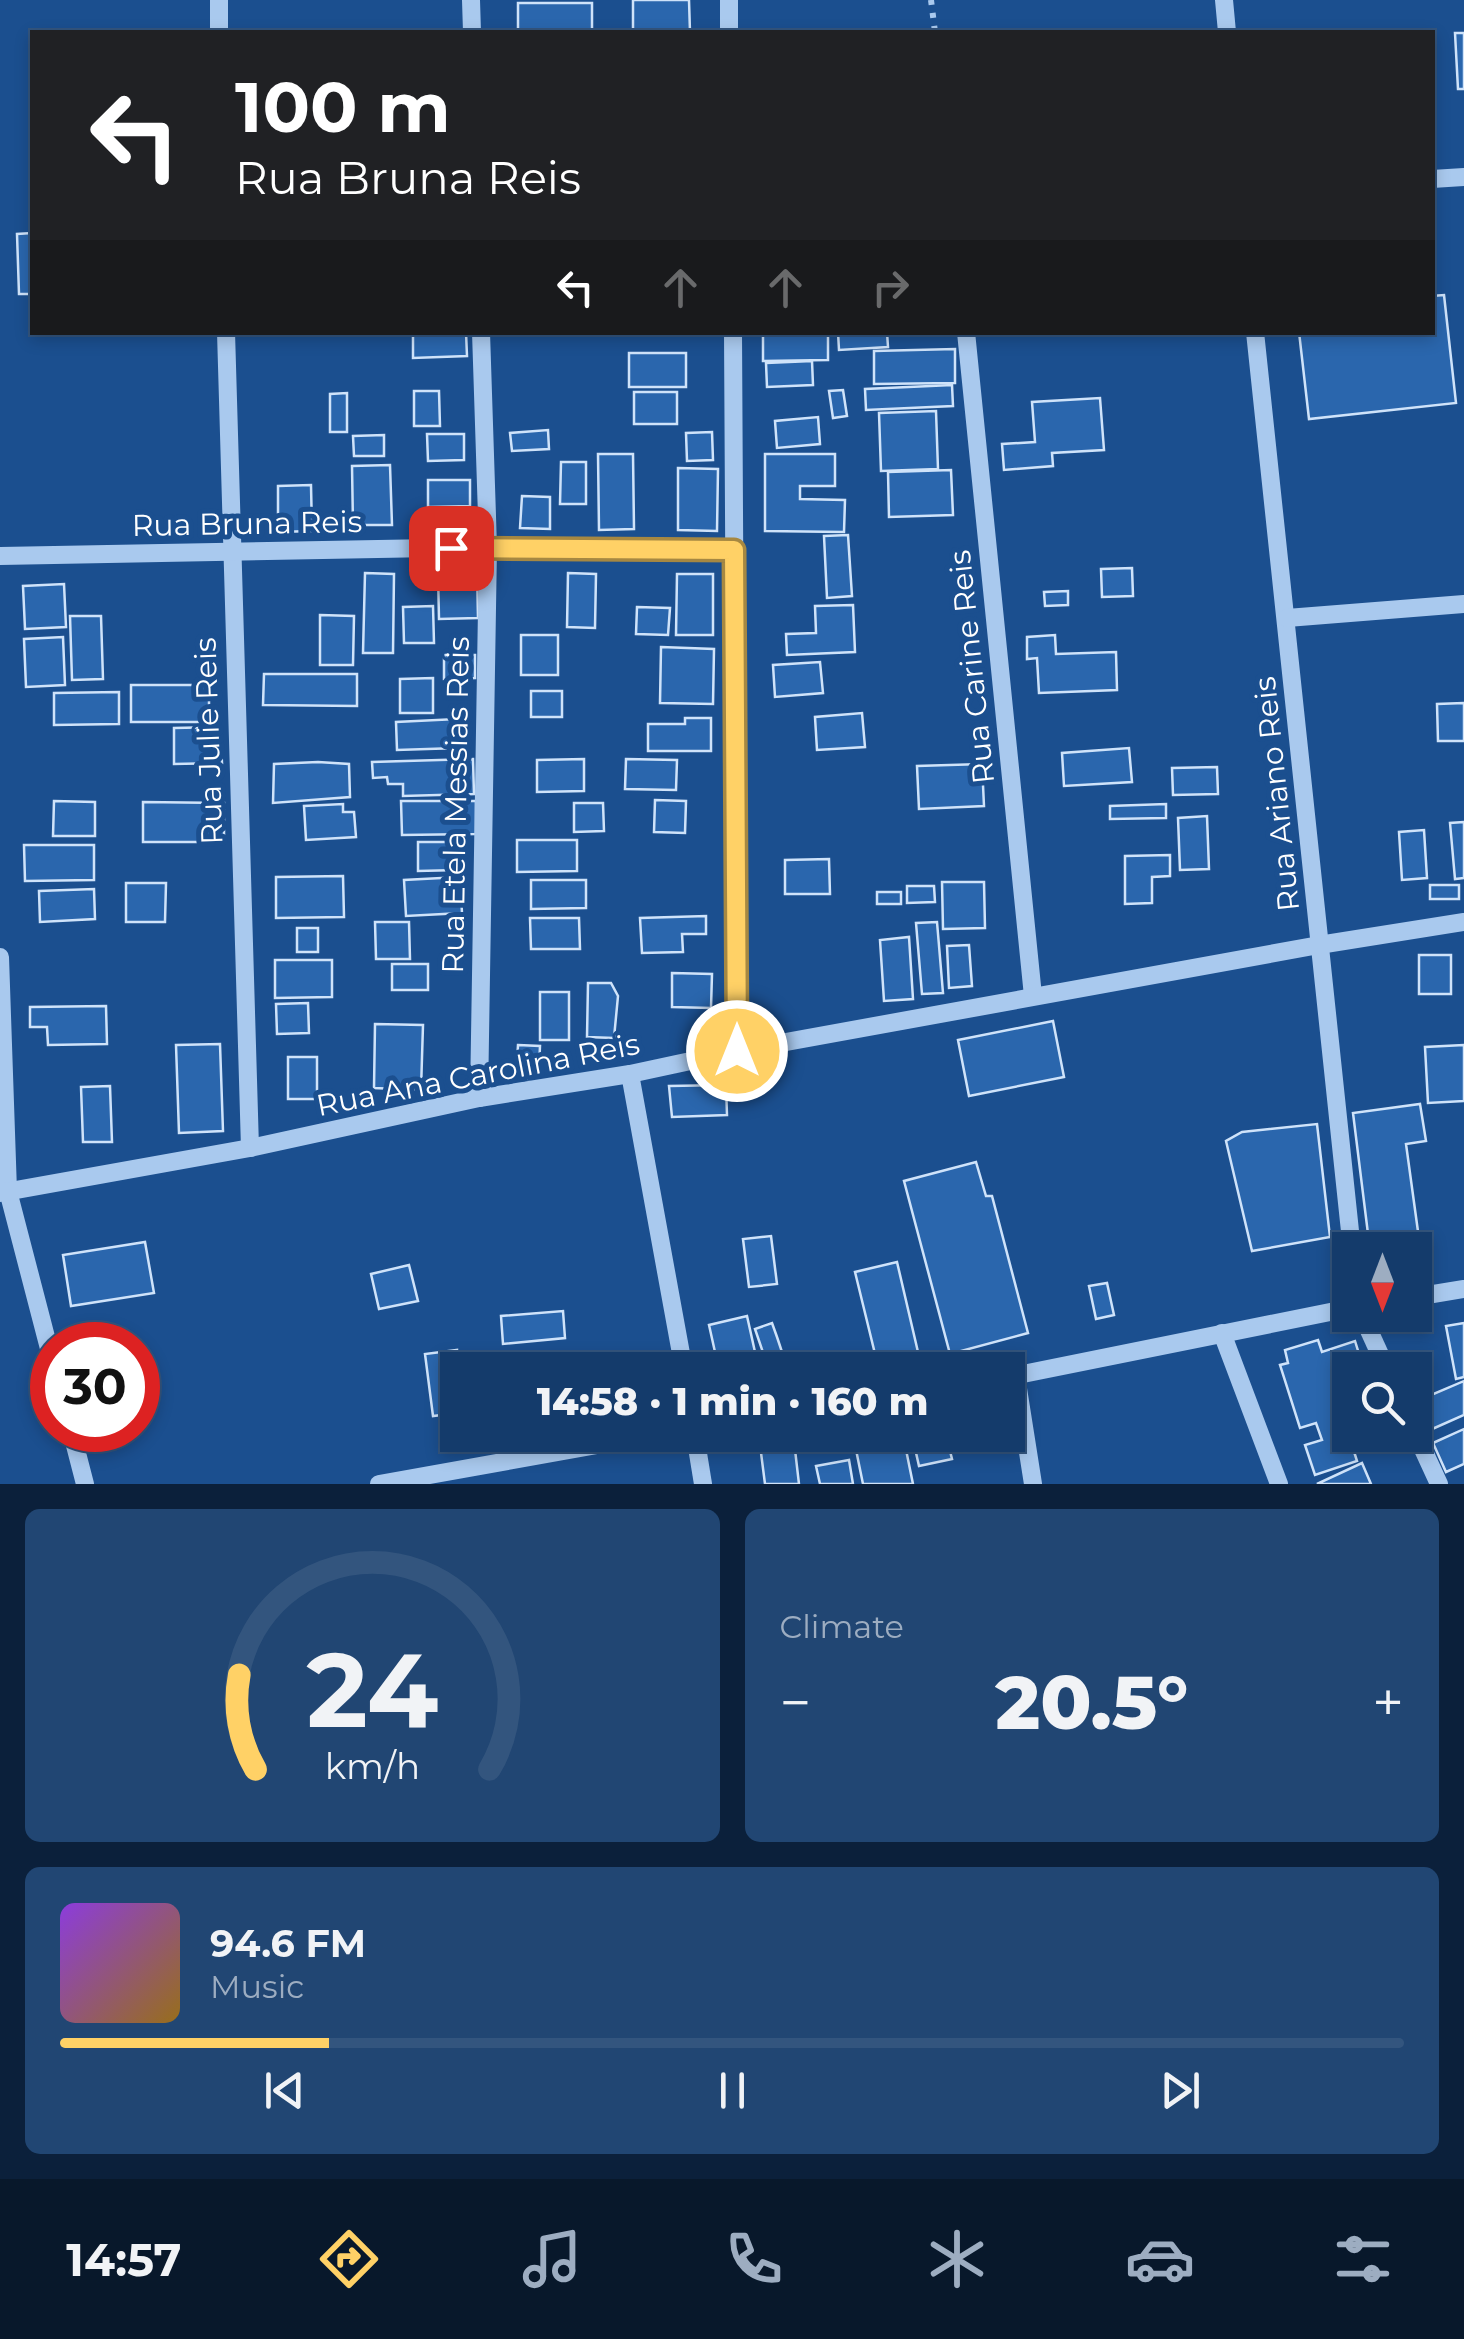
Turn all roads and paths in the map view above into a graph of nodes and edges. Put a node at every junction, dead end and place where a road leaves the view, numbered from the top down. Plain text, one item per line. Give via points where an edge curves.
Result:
1 (219, 0) edge
2 (471, 0) edge
3 (729, 0) edge
4 (932, 0) edge
5 (1224, 0) edge
6 (220, 30) edge
7 (472, 30) edge
8 (729, 30) edge
9 (935, 30) edge
10 (1227, 30) edge
11 (1464, 177) edge
12 (1435, 180) edge
13 (226, 335) edge
14 (481, 335) edge
15 (733, 335) edge
16 (966, 335) edge
17 (1255, 335) edge
18 (488, 547) junction
19 (734, 550) junction
20 (231, 552) junction
21 (0, 556) edge
22 (1464, 604) edge
23 (1287, 618) junction
24 (1464, 922) edge
25 (1320, 944) junction
26 (0, 957) edge
27 (1033, 996) junction
28 (737, 1051) junction
29 (630, 1074) junction
30 (479, 1098) junction
31 (250, 1148) junction
32 (4, 1192) edge
33 (1350, 1232) edge
34 (1464, 1289) edge
35 (1432, 1294) edge
36 (1332, 1312) edge
37 (41, 1322) edge
38 (1222, 1333) junction
39 (681, 1352) edge
40 (1025, 1373) edge
41 (1025, 1443) edge
42 (77, 1452) edge
43 (557, 1452) edge
44 (698, 1452) edge
45 (1424, 1452) edge
46 (85, 1484) edge
47 (379, 1484) edge
48 (703, 1484) edge
49 (1033, 1484) edge
50 (1280, 1484) edge
51 (1439, 1484) edge

1 - 6 street
2 - 7 street
3 - 8 street
4 - 9 path
5 - 10 street
11 - 12 street
13 - 20 street, Rua Julie Reis
14 - 18 street, Rua Etela Messias Reis
15 - 19 street
16 - 27 street, Rua Carine Reis
17 - 23 street, Rua Ariano Reis
18 - 19 street, Rua Bruna Reis
18 - 20 street, Rua Bruna Reis
18 - 30 street, Rua Etela Messias Reis
19 - 28 street
20 - 21 street, Rua Bruna Reis
20 - 31 street, Rua Julie Reis
22 - 23 street
23 - 25 street, Rua Ariano Reis
24 - 25 street, Rua Ana Carolina Reis
25 - 27 street, Rua Ana Carolina Reis
25 - 33 street, Rua Ariano Reis
26 - 32 street
27 - 28 street, Rua Ana Carolina Reis
28 - 29 street, Rua Ana Carolina Reis
29 - 30 street, Rua Ana Carolina Reis
29 - 39 street
30 - 31 street, Rua Ana Carolina Reis
31 - 32 street, Rua Ana Carolina Reis
32 - 37 street
34 - 35 street
36 - 38 street
38 - 40 street
38 - 50 street
41 - 49 street
42 - 46 street
43 - 47 street
44 - 48 street
45 - 51 street

